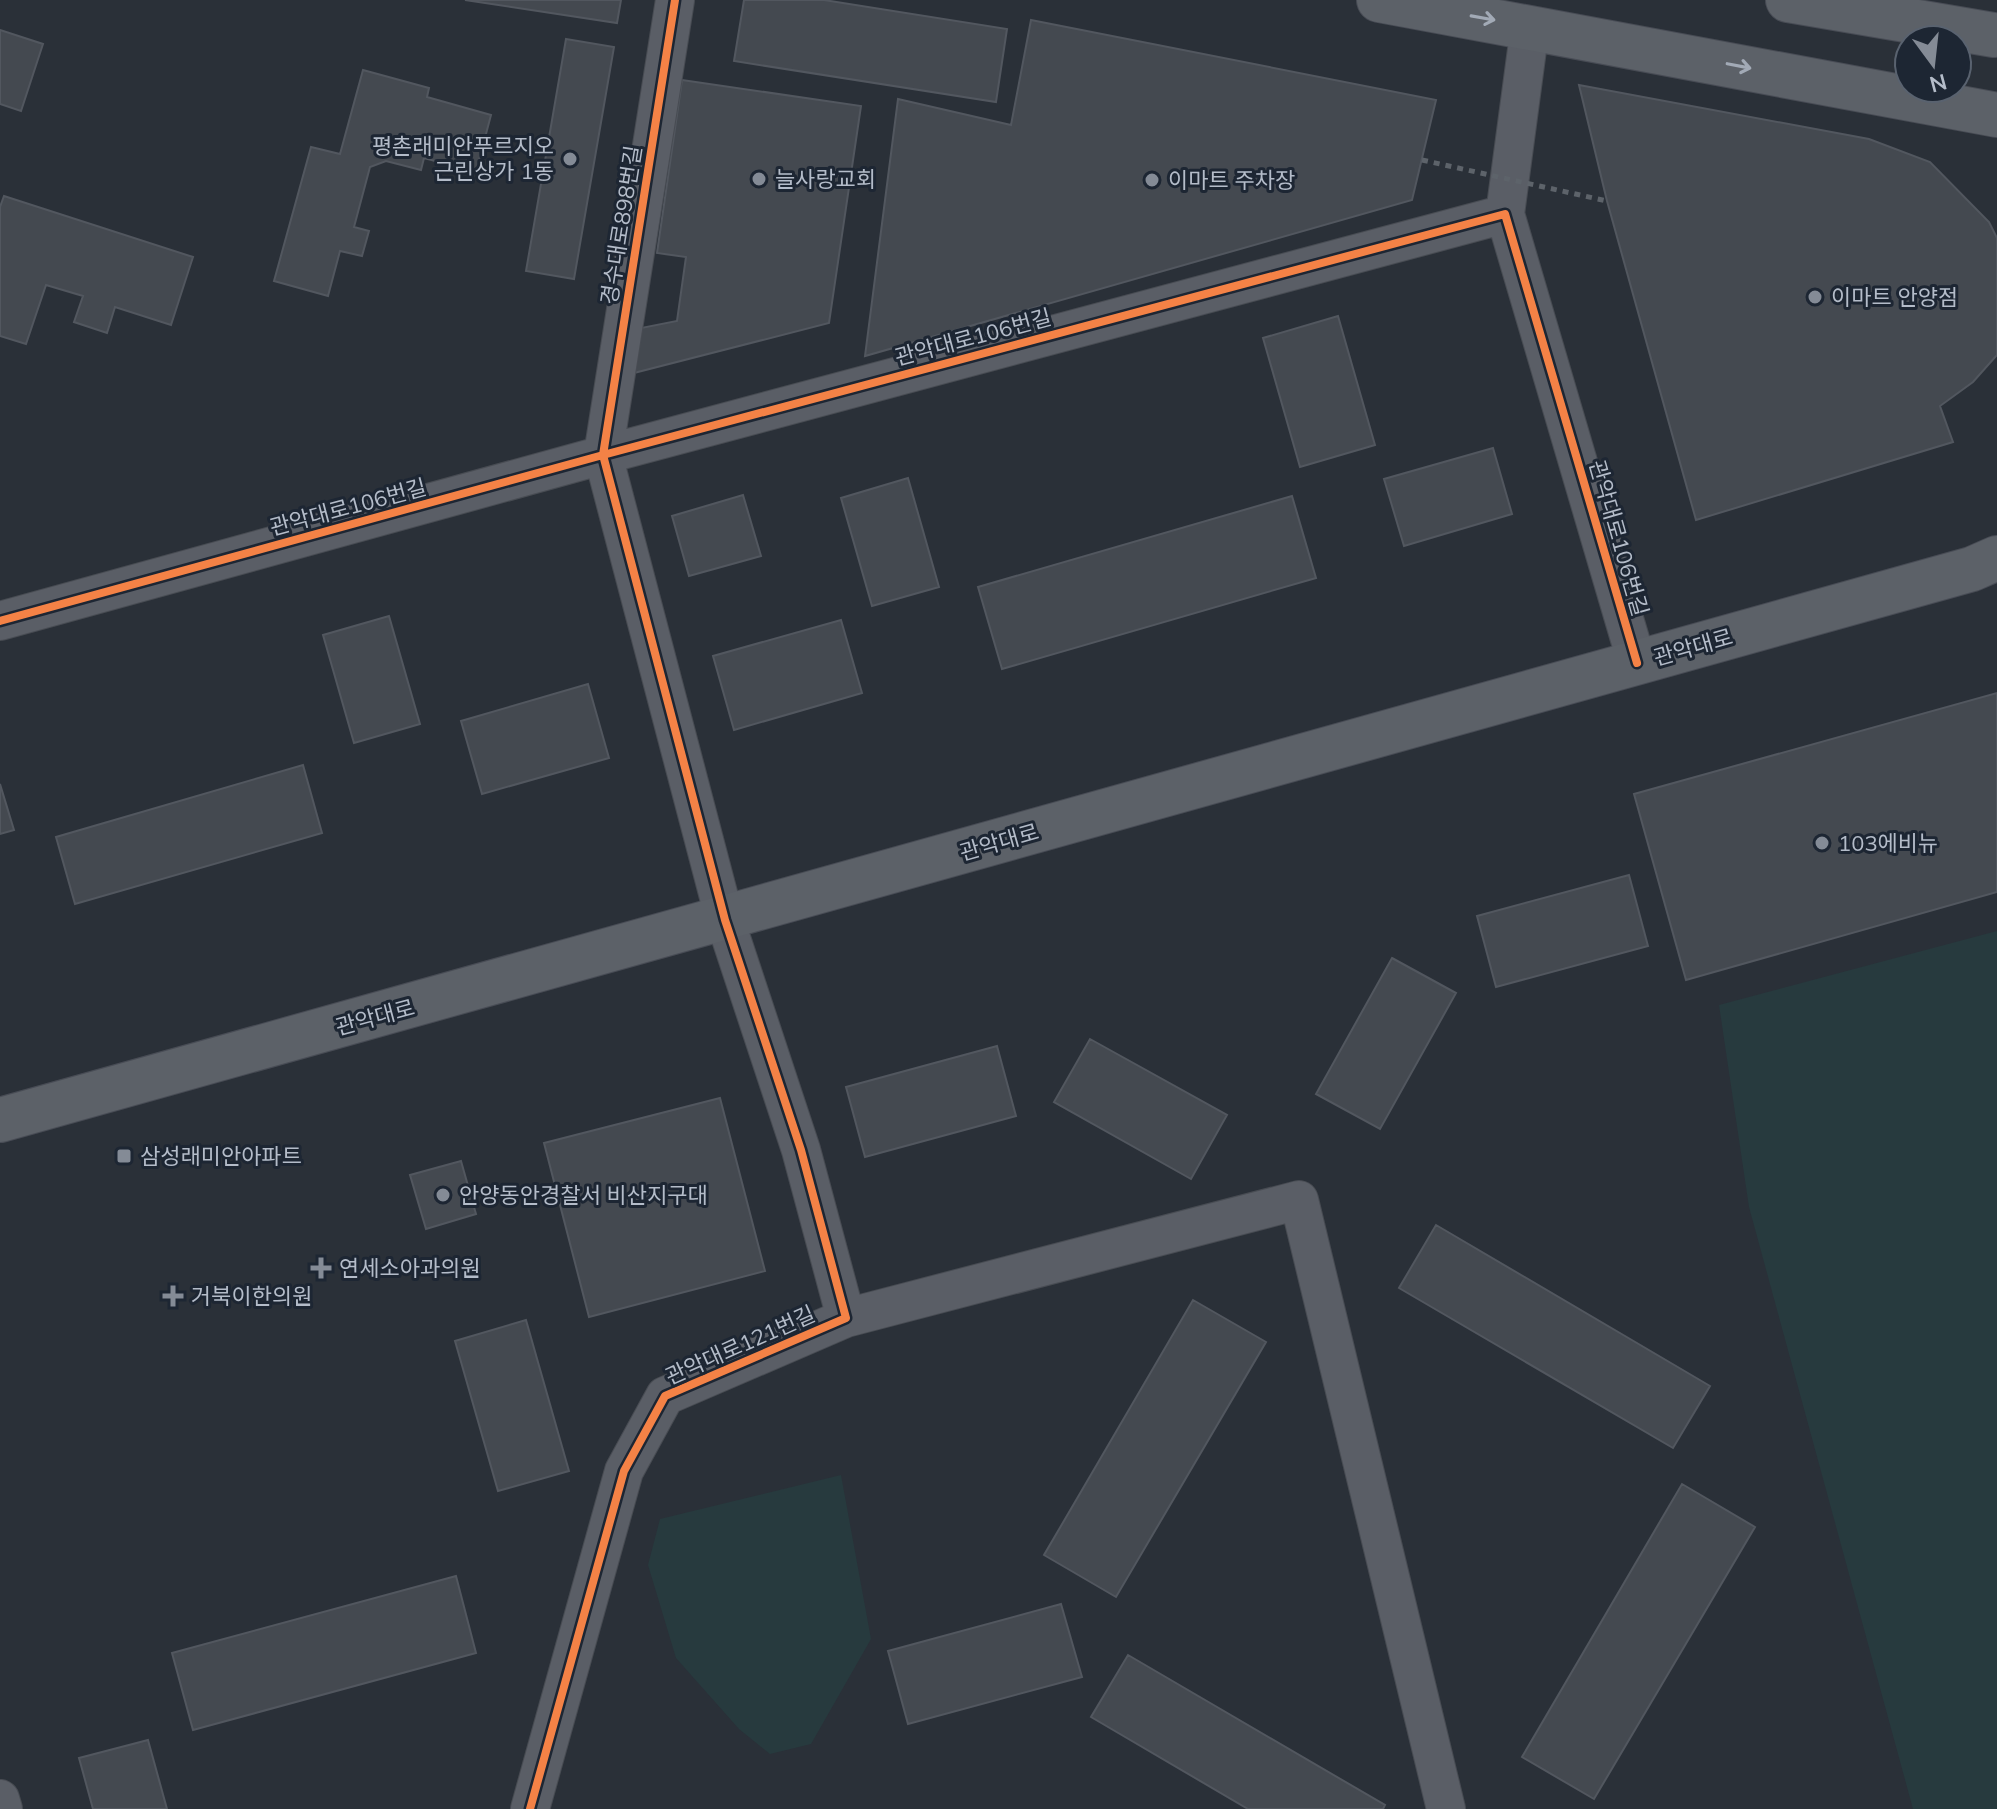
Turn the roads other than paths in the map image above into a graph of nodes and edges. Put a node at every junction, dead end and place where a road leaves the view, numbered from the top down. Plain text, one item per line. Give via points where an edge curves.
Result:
1 (675, 0) edge
2 (1379, 0) edge
3 (1788, 0) edge
4 (1530, 27) junction
5 (1994, 35) dead end
6 (1997, 115) edge
7 (1505, 214) junction
8 (603, 455) junction
9 (1997, 530) edge
10 (1985, 564) edge
11 (0, 621) edge
12 (1637, 663) junction
13 (725, 920) junction
14 (0, 1120) edge
15 (846, 1318) junction
16 (0, 1799) edge
17 (3, 1809) edge
18 (530, 1809) edge
19 (1446, 1809) edge

1 - 8 street, 경수대로898번길
2 -> 4 main road
3 - 5 main road
4 -> 6 main road
4 - 7 street
7 - 8 street, 관악대로106번길
7 - 12 street, 관악대로106번길
8 - 11 street, 관악대로106번길
8 - 13 street, 관악대로121번길
9 - 10 main road
10 - 12 main road, 관악대로
12 - 13 main road, 관악대로
13 - 14 main road, 관악대로
13 - 15 street, 관악대로121번길 via 801,1150
15 - 18 street, 관악대로121번길 via 665,1396 624,1471
15 - 19 street via 1299,1200
16 - 17 street

